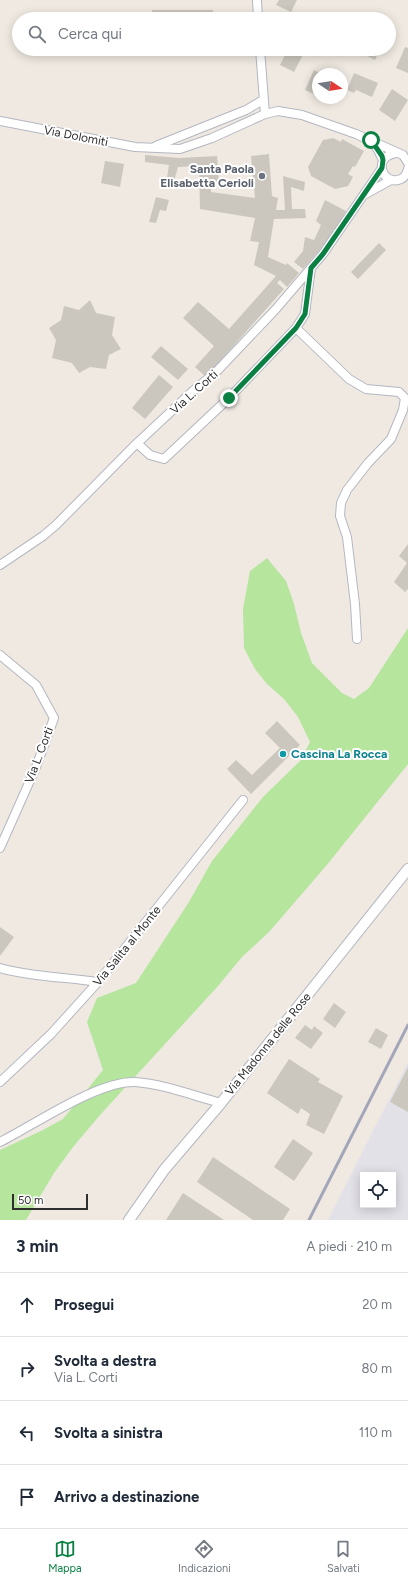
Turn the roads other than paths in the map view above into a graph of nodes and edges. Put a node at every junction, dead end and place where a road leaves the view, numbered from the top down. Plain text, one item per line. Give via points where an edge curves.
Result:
1 (257, 0) edge
2 (258, 12) edge
3 (261, 56) edge
4 (264, 100) junction
5 (265, 114) junction
6 (0, 121) edge
7 (371, 140) junction
8 (152, 148) junction
9 (396, 153) junction
10 (382, 164) junction
11 (407, 167) edge
12 (391, 180) junction
13 (364, 196) junction
14 (311, 268) junction
15 (296, 328) junction
16 (138, 444) junction
17 (0, 565) edge
18 (357, 638) dead end
19 (0, 655) edge
20 (243, 800) dead end
21 (0, 848) edge
22 (408, 869) edge
23 (0, 968) edge
24 (98, 982) junction
25 (0, 1082) edge
26 (221, 1103) junction
27 (0, 1142) edge
28 (129, 1220) edge

1 - 2 street
3 - 4 street
4 - 5 street
4 - 8 street via 246,110
5 - 7 street, Via Dolomiti via 278,111 302,115
5 - 8 street, Via Dolomiti via 212,138 180,149
6 - 8 street, Via Dolomiti
7 - 9 street, Via Dolomiti
7 - 10 street via 378,150
9 - 10 street via 390,154
9 - 11 street via 402,155
10 - 12 street via 382,172
10 - 13 street, Via L. Corti
11 - 12 street via 397,180
12 - 13 street, Via L. Corti
13 - 14 street, Via L. Corti
14 - 15 street via 305,314
14 - 16 street, Via L. Corti via 217,371
15 - 16 street via 229,398 164,459 150,455
15 - 18 street via 349,379 366,389 399,392 406,398 391,439 347,490 342,503 340,516 347,537
16 - 17 street, Via L. Corti via 56,525
19 - 21 street, Via L. Corti via 36,685 54,718
20 - 24 street, Via Salita al Monte
22 - 26 street, Via Madonna delle Rose
23 - 24 street via 19,974
24 - 25 street, Via Salita al Monte via 51,1034
26 - 27 street via 157,1086 136,1082 121,1083 96,1091
26 - 28 street, Via Madonna delle Rose via 164,1170

